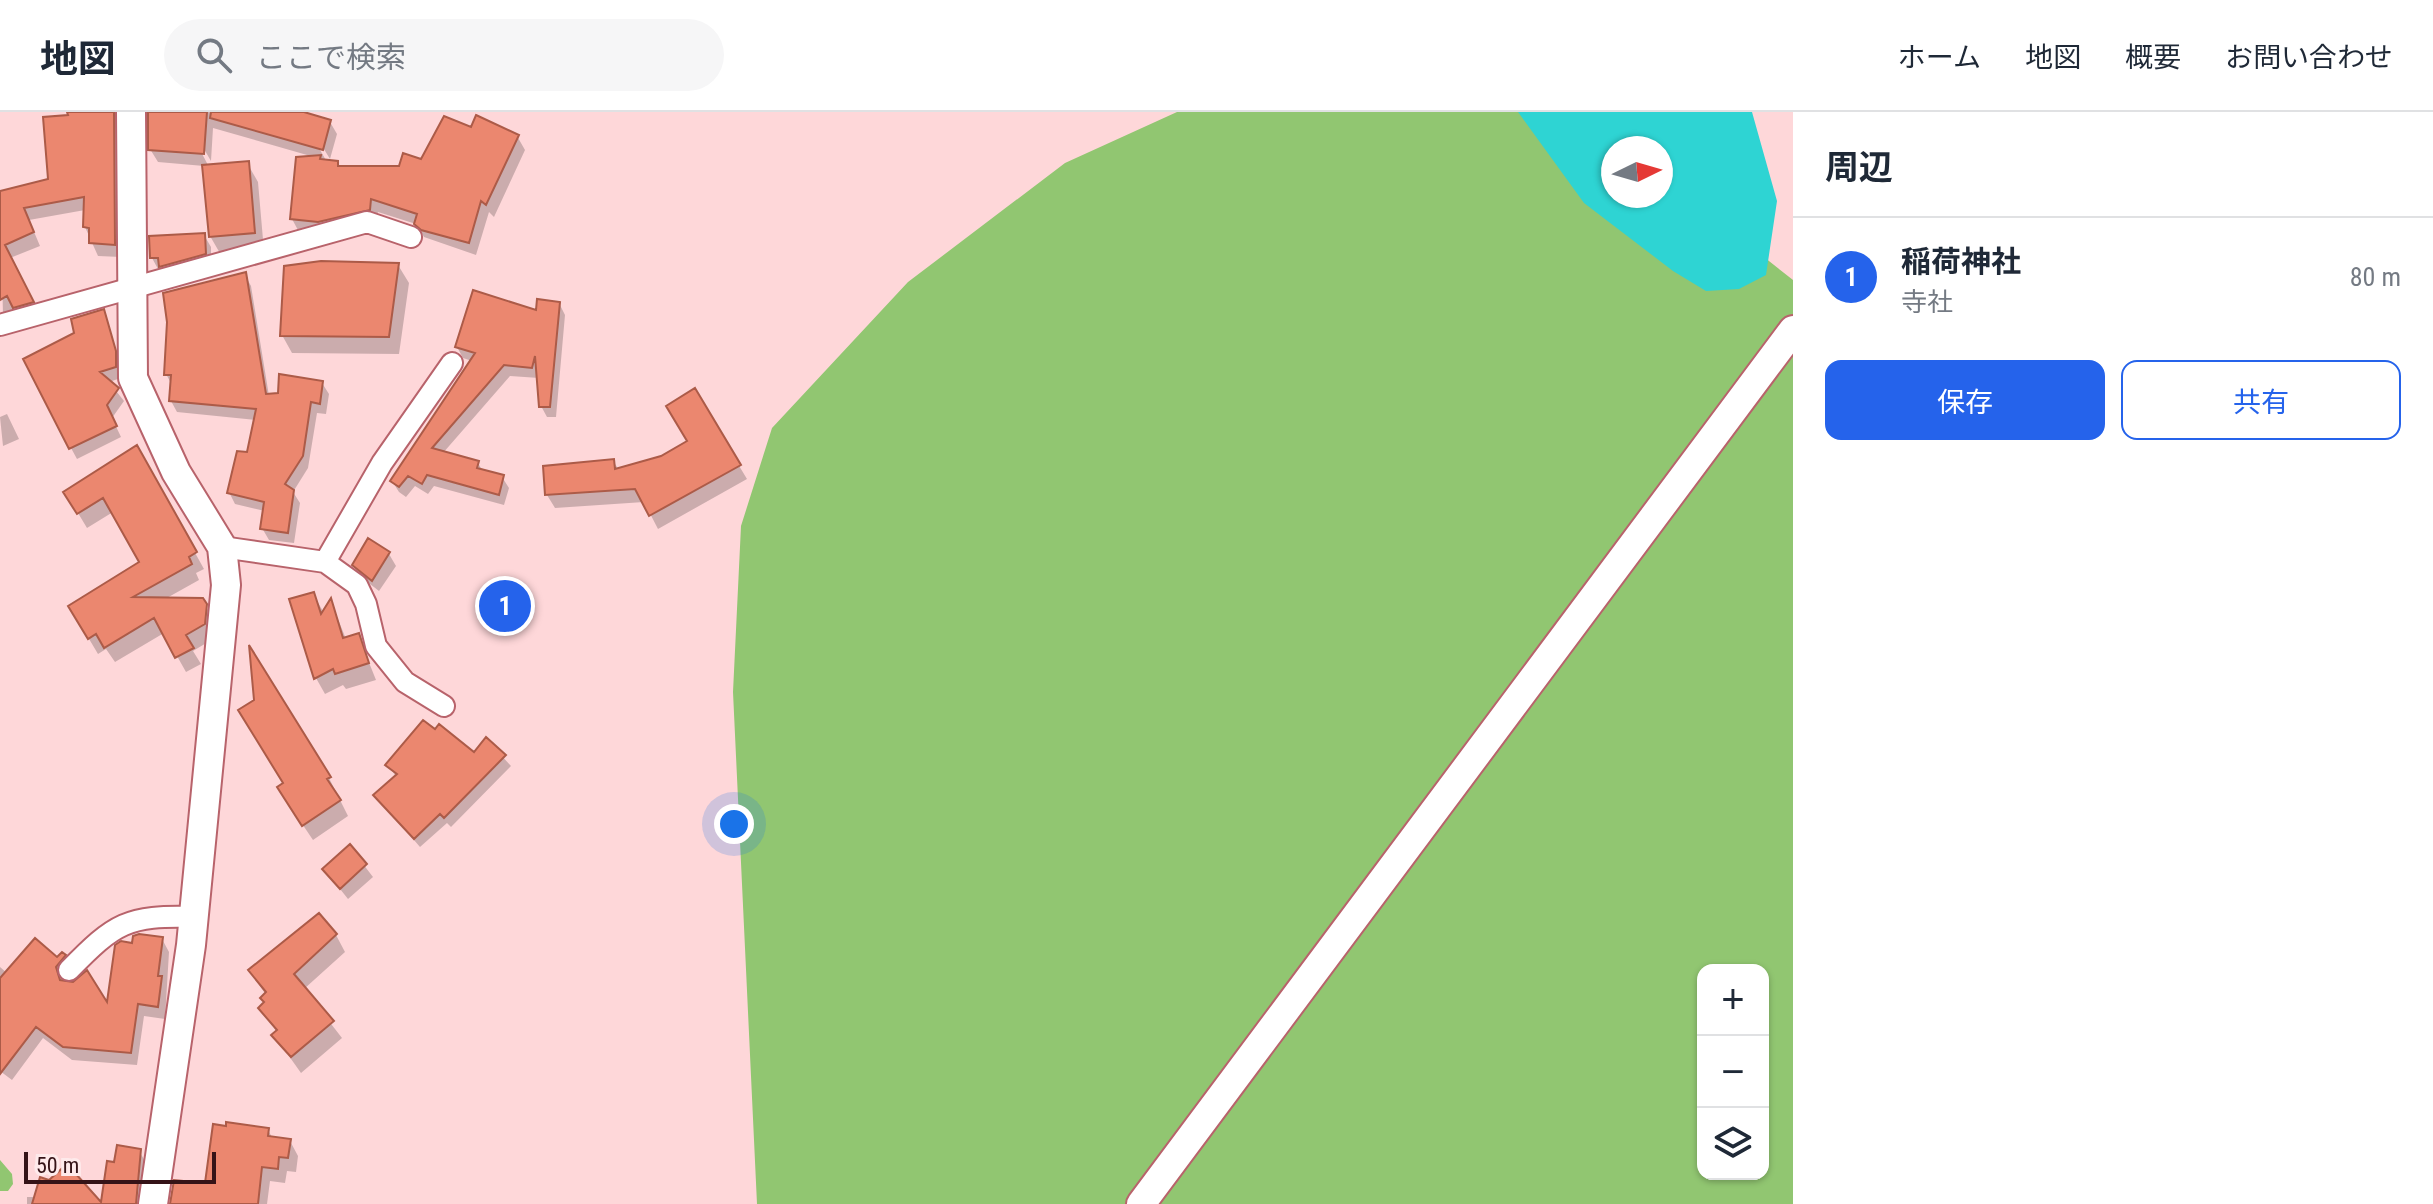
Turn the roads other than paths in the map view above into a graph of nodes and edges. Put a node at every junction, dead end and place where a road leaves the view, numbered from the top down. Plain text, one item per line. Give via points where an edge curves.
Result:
1 (131, 112) edge
2 (411, 237) dead end
3 (133, 288) junction
4 (0, 325) edge
5 (1793, 330) edge
6 (452, 363) dead end
7 (222, 547) junction
8 (325, 562) junction
9 (444, 706) dead end
10 (194, 917) junction
11 (69, 970) dead end
12 (153, 1204) edge
13 (1141, 1204) edge

1 - 3 street
2 - 3 street via 367,222
3 - 4 street
3 - 7 street via 133,378 176,472
5 - 13 street
6 - 8 street via 382,463
7 - 8 street
7 - 10 street via 226,585
8 - 9 street via 357,585 376,646 385,658 405,682
10 - 11 street via 128,921
10 - 12 street

